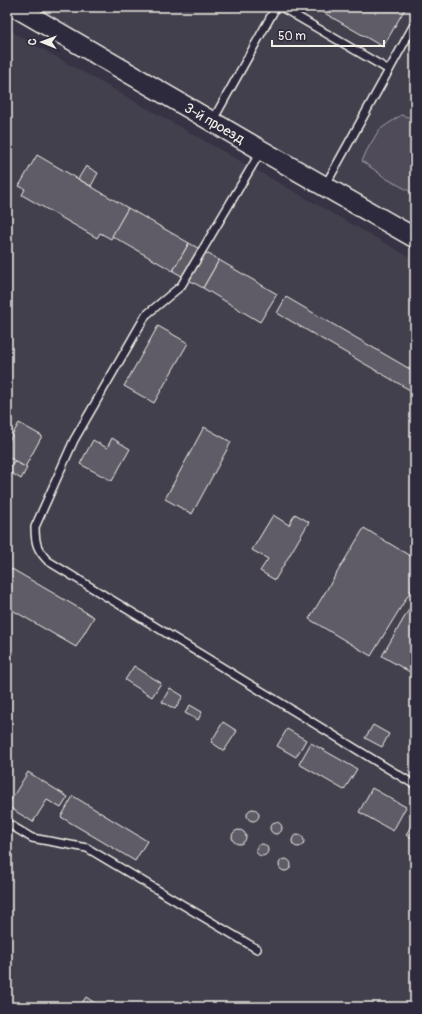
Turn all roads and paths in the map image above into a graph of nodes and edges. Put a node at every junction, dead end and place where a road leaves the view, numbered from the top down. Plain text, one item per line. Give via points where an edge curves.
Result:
1 (15, 7) edge
2 (276, 7) edge
3 (281, 7) edge
4 (415, 23) edge
5 (389, 70) junction
6 (212, 122) junction
7 (261, 150) junction
8 (325, 186) junction
9 (415, 238) edge
10 (415, 785) edge
11 (7, 823) edge
12 (258, 949) dead end

1 - 6 street, 3-й проезд
2 - 6 lane
3 - 5 lane
4 - 5 lane
5 - 8 lane
6 - 7 street, 3-й проезд
7 - 8 street, 3-й проезд
7 - 10 lane via 181,286 146,315 74,440 35,527 35,539 39,552 48,561
8 - 9 street, 3-й проезд
11 - 12 lane via 32,838 87,848

